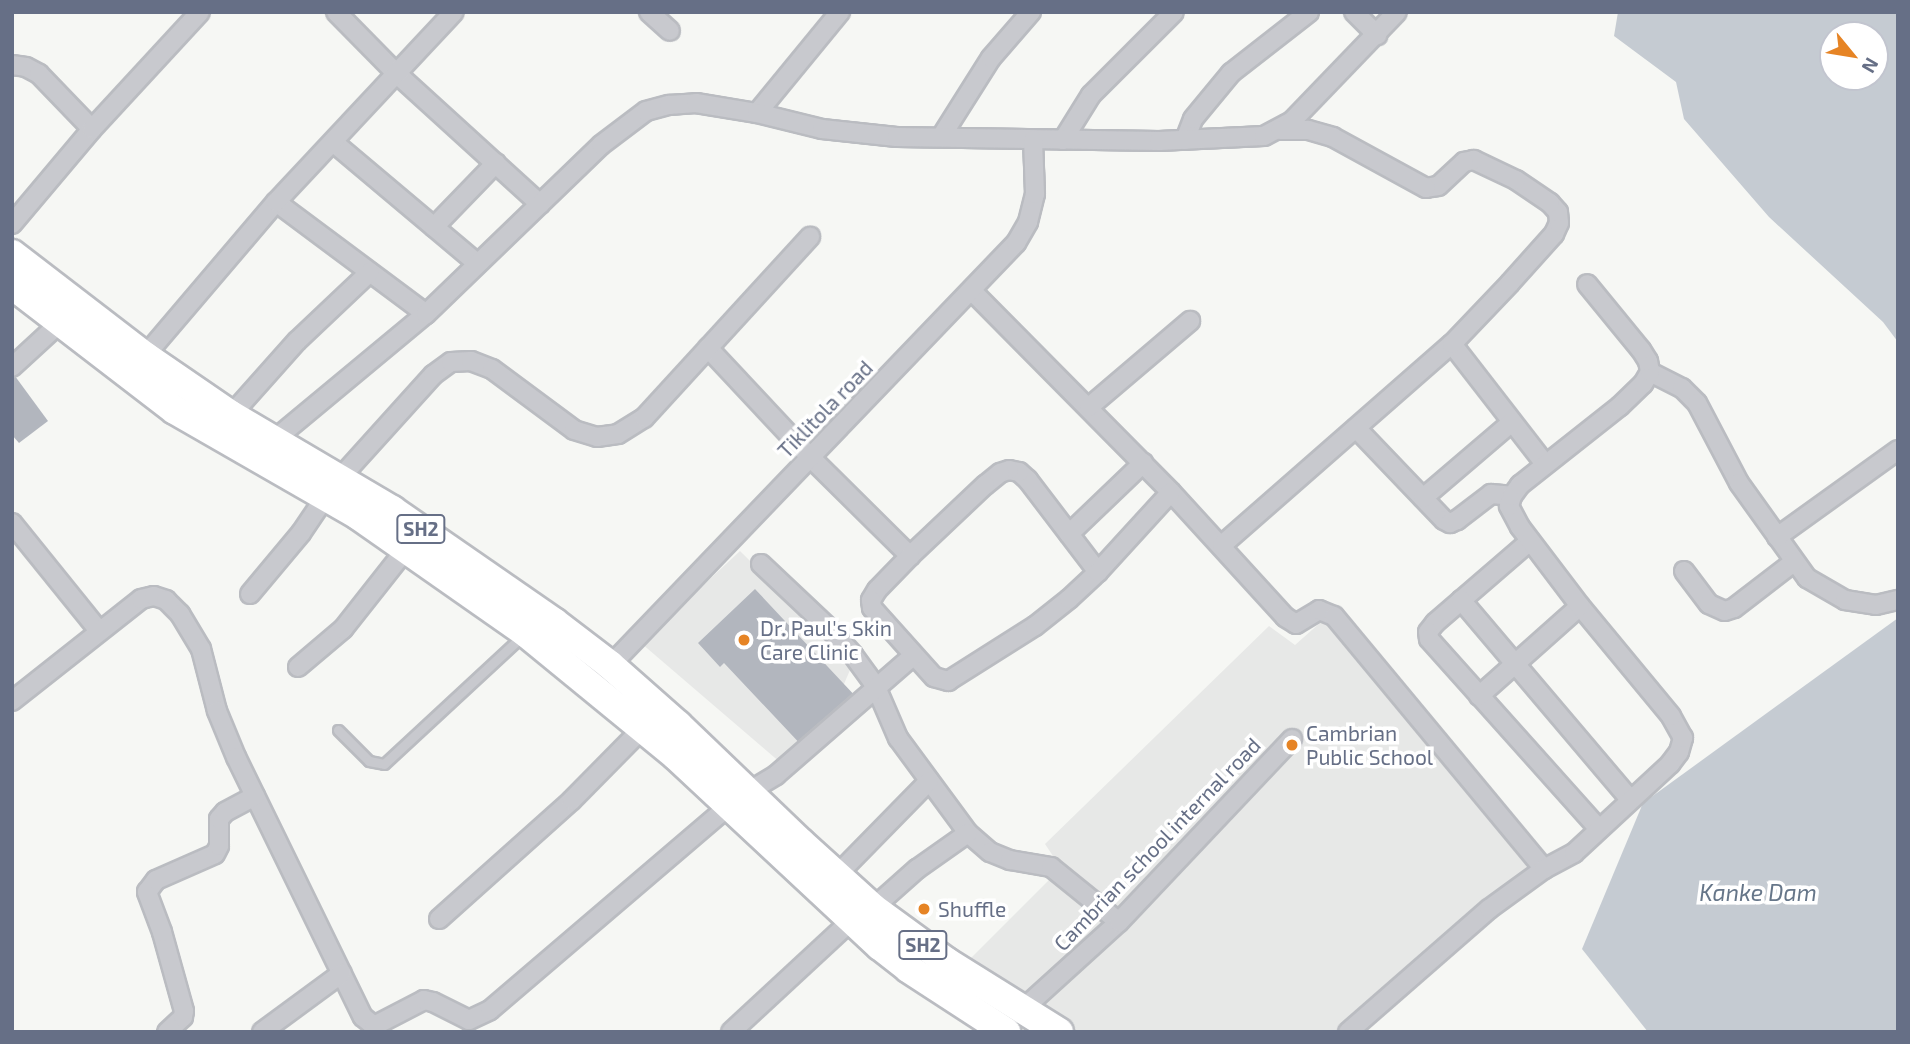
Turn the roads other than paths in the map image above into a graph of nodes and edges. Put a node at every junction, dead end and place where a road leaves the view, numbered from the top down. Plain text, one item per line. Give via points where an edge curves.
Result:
1 (200, 12) edge
2 (336, 12) edge
3 (454, 12) edge
4 (649, 12) edge
5 (840, 12) edge
6 (1031, 12) edge
7 (1174, 12) edge
8 (1309, 12) edge
9 (1354, 12) edge
10 (1397, 12) edge
11 (670, 31) dead end
12 (1377, 35) junction
13 (12, 65) edge
14 (397, 73) junction
15 (757, 113) junction
16 (92, 129) junction
17 (1280, 130) junction
18 (941, 137) junction
19 (1033, 140) junction
20 (1063, 140) junction
21 (1185, 140) junction
22 (333, 142) junction
23 (496, 163) junction
24 (276, 202) junction
25 (540, 204) junction
26 (12, 224) edge
27 (434, 227) junction
28 (810, 237) dead end
29 (12, 254) edge
30 (478, 264) junction
31 (370, 272) junction
32 (12, 285) edge
33 (1587, 285) dead end
34 (972, 291) junction
35 (426, 314) junction
36 (1190, 321) dead end
37 (61, 322) junction
38 (1452, 344) junction
39 (708, 348) junction
40 (136, 366) junction
41 (12, 368) edge
42 (1650, 372) junction
43 (1089, 407) junction
44 (231, 415) junction
45 (1512, 422) junction
46 (1356, 428) junction
47 (274, 440) junction
48 (1898, 450) edge
49 (810, 457) junction
50 (1143, 463) junction
51 (1545, 464) junction
52 (333, 487) junction
53 (1171, 492) junction
54 (1512, 496) junction
55 (1423, 498) junction
56 (12, 523) edge
57 (1069, 534) junction
58 (1777, 537) junction
59 (1530, 541) junction
60 (1222, 545) junction
61 (407, 548) junction
62 (910, 556) junction
63 (1794, 562) junction
64 (761, 564) dead end
65 (1684, 571) dead end
66 (1098, 572) junction
67 (250, 594) dead end
68 (1461, 600) junction
69 (1898, 600) edge
70 (1580, 606) junction
71 (99, 631) junction
72 (526, 632) junction
73 (913, 656) junction
74 (1514, 665) junction
75 (298, 667) dead end
76 (601, 675) junction
77 (876, 687) junction
78 (1479, 696) junction
79 (12, 701) edge
80 (643, 727) junction
81 (338, 730) dead end
82 (1292, 739) dead end
83 (929, 781) junction
84 (255, 796) junction
85 (739, 799) junction
86 (1630, 799) junction
87 (1598, 828) junction
88 (968, 833) junction
89 (1544, 869) junction
90 (836, 876) junction
91 (862, 914) junction
92 (439, 919) dead end
93 (1119, 922) junction
94 (342, 974) junction
95 (1023, 1009) junction
96 (475, 1026) edge
97 (167, 1032) edge
98 (262, 1032) edge
99 (731, 1032) edge
100 (1006, 1032) edge
101 (1059, 1032) edge
102 (1348, 1032) edge

1 - 16 street
2 - 14 street
3 - 14 street
4 - 11 street
5 - 15 street
6 - 18 street via 991,58
7 - 20 street via 1091,95
8 - 21 street via 1231,73 1194,119
9 - 12 street
10 - 12 street
12 - 17 street
13 - 16 street via 39,74
14 - 22 street
14 - 23 street
15 - 18 street via 855,134
15 - 25 street via 696,103 646,111
16 - 26 street
17 - 21 street via 1264,136
17 - 38 street via 1308,130 1333,137 1426,188 1438,186 1464,162 1474,160 1516,180 1558,212 1555,234
18 - 19 street
19 - 20 street
19 - 34 street, Tiklitola road via 1035,194 1028,222 1016,243
20 - 21 street
22 - 24 street
22 - 27 street
23 - 25 street
23 - 27 street
24 - 31 street
24 - 40 street
25 - 30 street
27 - 30 street
28 - 39 street
29 - 40 main road, SH2
30 - 35 street
31 - 35 street
31 - 44 street via 297,341
32 - 37 main road, SH2
33 - 42 street via 1641,351
34 - 43 street
34 - 49 street, Tiklitola road
35 - 47 street
36 - 43 street
37 - 40 main road, SH2
37 - 41 street
38 - 45 street
38 - 46 street
39 - 49 street
39 - 52 street via 644,418 618,434 597,437 574,430 492,369 471,361 452,362 433,375
40 - 44 main road, SH2
40 - 52 main road, SH2 via 200,426
42 - 51 street via 1619,406
42 - 58 street via 1682,388 1696,403 1739,483
43 - 50 street
44 - 47 main road, SH2
45 - 51 street
45 - 55 street
46 - 55 street
46 - 60 street
47 - 52 main road, SH2
48 - 58 street
49 - 62 street
49 - 76 street, Tiklitola road
50 - 53 street
50 - 57 street
51 - 54 street
52 - 61 main road, SH2
52 - 67 street
52 - 76 main road, SH2 via 446,546
53 - 60 street
53 - 66 street
54 - 55 street via 1491,494 1450,523
54 - 59 street via 1509,506
56 - 71 street
57 - 62 street via 1028,480 1009,470 985,485
57 - 66 street
58 - 63 street
59 - 68 street
59 - 70 street
60 - 89 street via 1290,622 1301,622 1319,610 1334,616
61 - 72 main road, SH2
61 - 75 street via 343,629
62 - 73 street via 871,600 872,608
63 - 65 street via 1724,611 1709,604
63 - 69 street via 1807,578 1845,600 1876,606
64 - 77 street via 829,628
66 - 73 street via 1035,626 948,681 934,677
68 - 74 street
68 - 78 street via 1434,623 1429,639
70 - 74 street
70 - 86 street via 1671,716 1683,738 1671,764
71 - 79 street
71 - 84 street via 141,599 154,596 166,600 180,614 201,649 217,711
72 - 76 main road, SH2
72 - 81 lane via 384,764 369,761
73 - 77 street
74 - 78 street
74 - 86 street
76 - 80 main road, SH2
76 - 85 main road, SH2
77 - 83 street via 898,738
77 - 85 street via 776,775
78 - 87 street
80 - 85 main road, SH2
80 - 92 street via 572,800
82 - 93 street, Cambrian school internal road
83 - 88 street
83 - 90 street
84 - 94 street
84 - 97 street via 219,819 215,854 156,880 146,892 184,1011
85 - 90 main road, SH2
85 - 91 main road, SH2
85 - 96 street
86 - 87 street
87 - 89 street via 1574,853
88 - 91 street
88 - 93 street via 990,852 1051,867
89 - 102 street via 1489,909
90 - 91 main road, SH2
91 - 95 main road, SH2
91 - 99 street
91 - 100 main road, SH2 via 909,969
93 - 95 street, Cambrian school internal road
94 - 96 street via 363,1017 374,1026 424,1000
94 - 98 street
95 - 101 main road, SH2

